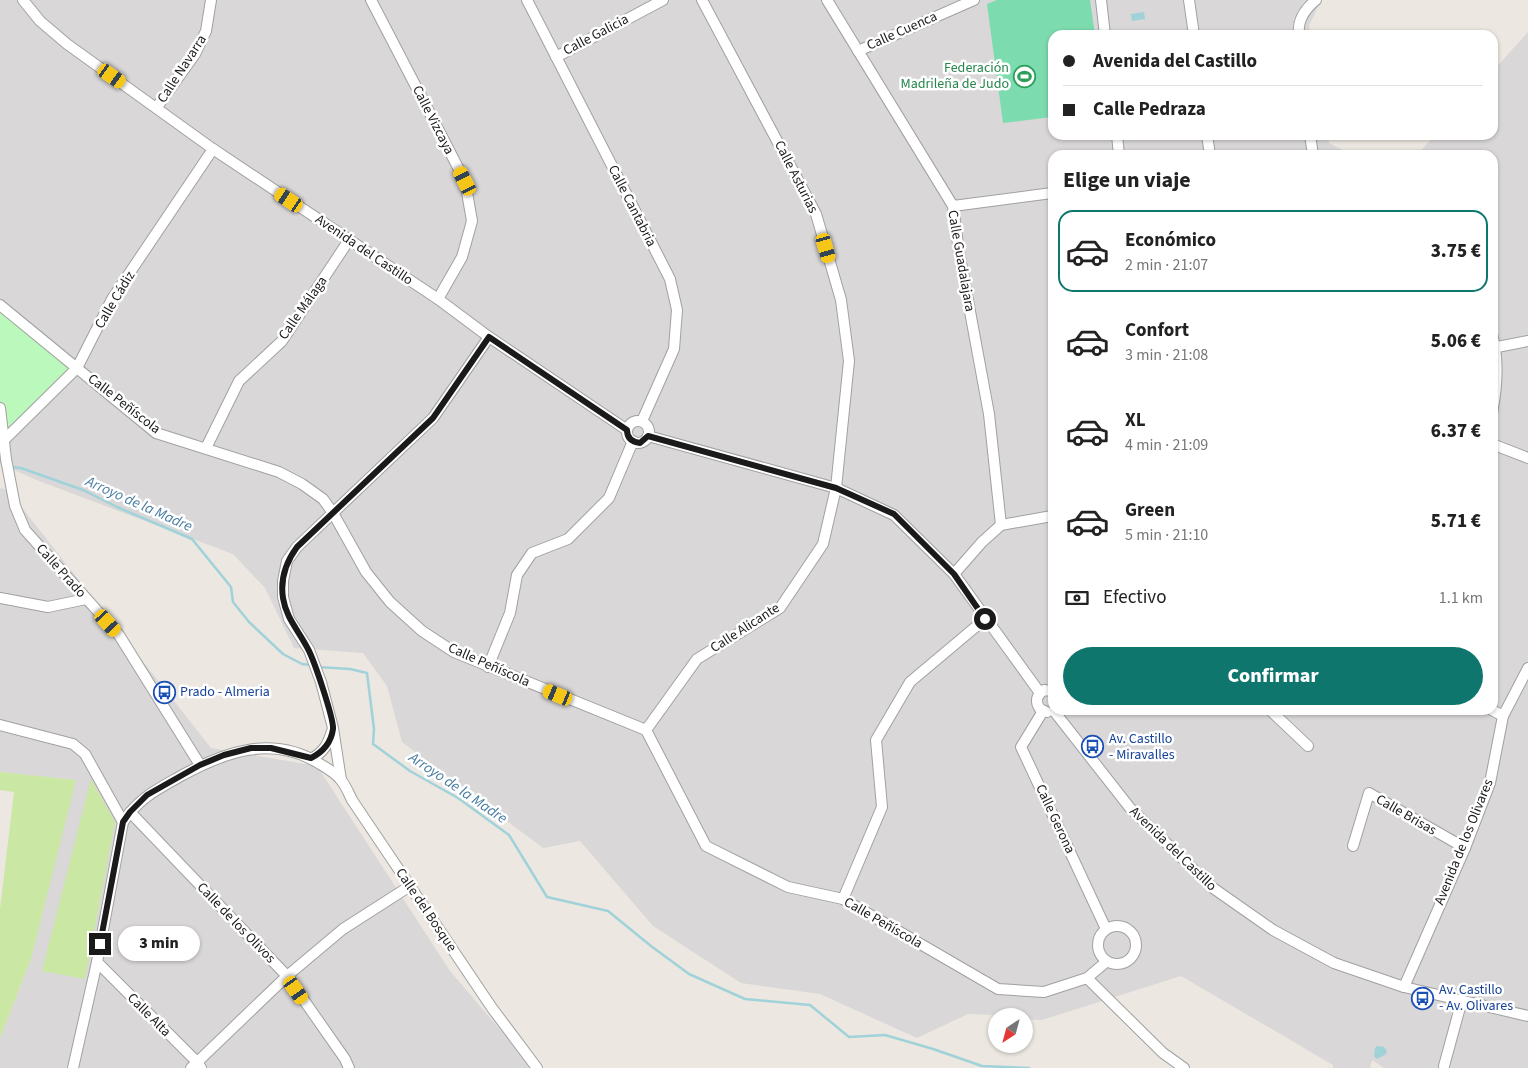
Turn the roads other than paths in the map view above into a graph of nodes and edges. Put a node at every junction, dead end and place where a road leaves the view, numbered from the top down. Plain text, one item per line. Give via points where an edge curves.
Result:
1 (23, 0) edge
2 (211, 0) edge
3 (372, 0) edge
4 (527, 0) edge
5 (663, 0) edge
6 (702, 0) edge
7 (826, 0) edge
8 (974, 0) edge
9 (1101, 0) edge
10 (1189, 0) edge
11 (1316, 0) edge
12 (1104, 30) edge
13 (1193, 30) edge
14 (1298, 30) edge
15 (858, 51) junction
16 (556, 57) junction
17 (157, 108) junction
18 (213, 149) junction
19 (1048, 194) edge
20 (953, 206) junction
21 (349, 240) junction
22 (438, 300) junction
23 (0, 305) edge
24 (489, 337) junction
25 (1528, 341) edge
26 (1498, 347) edge
27 (77, 368) junction
28 (0, 408) edge
29 (642, 422) junction
30 (627, 430) junction
31 (648, 436) junction
32 (4, 440) junction
33 (633, 442) junction
34 (1498, 446) edge
35 (206, 448) junction
36 (1528, 458) edge
37 (836, 488) junction
38 (333, 513) junction
39 (1048, 517) edge
40 (1001, 525) junction
41 (954, 574) junction
42 (0, 598) edge
43 (86, 599) junction
44 (985, 619) junction
45 (488, 667) junction
46 (1528, 668) edge
47 (1048, 690) edge
48 (1040, 692) junction
49 (1043, 711) junction
50 (1048, 712) edge
51 (1498, 713) edge
52 (1058, 715) edge
53 (1275, 715) edge
54 (1503, 716) junction
55 (0, 725) edge
56 (333, 728) junction
57 (646, 730) junction
58 (1308, 746) dead end
59 (337, 756) junction
60 (321, 759) junction
61 (200, 765) junction
62 (341, 780) junction
63 (130, 812) junction
64 (123, 822) junction
65 (1353, 846) dead end
66 (1465, 848) junction
67 (410, 886) junction
68 (843, 899) junction
69 (1106, 929) junction
70 (97, 962) junction
71 (1106, 962) junction
72 (286, 976) junction
73 (1087, 978) junction
74 (1404, 986) junction
75 (1462, 1000) junction
76 (1528, 1016) edge
77 (196, 1066) edge
78 (1444, 1066) dead end
79 (73, 1068) edge
80 (349, 1068) edge
81 (537, 1068) edge
82 (1184, 1068) edge

1 - 17 street, Avenida del Castillo via 32,13 67,44
2 - 17 street, Calle Navarra via 206,31 195,54
3 - 22 street, Calle Vizcaya via 465,181 472,221 462,257
4 - 16 street, Calle Cantabria
5 - 16 street, Calle Galicia
6 - 37 street, Calle Asturias via 816,214 841,300 849,361
7 - 15 street, Calle Guadalajara
8 - 15 street, Calle Cuenca
9 - 12 street
10 - 13 street
11 - 14 street via 1304,12
15 - 20 street, Calle Guadalajara
16 - 29 street, Calle Cantabria via 670,279 677,310 674,349
17 - 18 street, Avenida del Castillo
18 - 21 street, Avenida del Castillo
18 - 27 street, Calle Cádiz via 112,299
19 - 20 street
20 - 40 street, Calle Guadalajara via 989,414
21 - 22 street, Avenida del Castillo
21 - 35 street, Calle Málaga via 282,341 239,381
22 - 24 street, Avenida del Castillo
23 - 27 street, Calle Peñíscola
24 - 30 street, Avenida del Castillo
24 - 38 street via 433,418
25 - 26 street
27 - 32 street, Calle Cádiz
27 - 35 street, Calle Peñíscola via 156,432
28 - 32 street, Calle Prado
29 - 30 street via 632,422
29 - 31 street via 648,426
30 - 33 street
31 - 33 street via 640,443
31 - 37 street
32 - 43 street, Calle Prado via 15,506 25,530
33 - 45 street via 608,498 568,539 532,553 517,575 510,613
34 - 36 street
35 - 38 street, Calle Peñíscola via 278,472 302,484 323,499
37 - 41 street via 894,514
37 - 57 street, Calle Alicante via 823,544 780,608 697,659
38 - 45 street, Calle Peñíscola via 366,572 390,602 422,631 454,652
38 - 56 street via 297,547 288,561 283,580 283,597 289,619 309,650
39 - 40 street
40 - 41 street
41 - 44 street
42 - 43 street via 48,607
43 - 61 street, Calle Prado via 119,635
44 - 48 street
44 - 68 street via 910,682 876,740 882,807
45 - 57 street, Calle Peñíscola
46 - 54 street, Avenida de los Olivares
47 - 48 street
48 - 49 street via 1036,702
49 - 50 street
49 - 69 street, Calle Gerona via 1021,747
51 - 54 street
52 - 74 street, Avenida del Castillo via 1130,808 1213,888 1273,930 1334,963
53 - 58 street
54 - 66 street, Avenida de los Olivares via 1490,783
55 - 64 street via 73,744 85,754
56 - 59 street
56 - 60 street
57 - 68 street, Calle Peñíscola via 706,846 788,887
59 - 60 street via 333,748
59 - 60 street via 334,768
59 - 62 street
60 - 61 street, Calle del Bosque via 271,748 251,748
60 - 62 street, Calle del Bosque
61 - 63 street, Calle del Bosque via 147,795
62 - 67 street, Calle del Bosque
63 - 64 street, Calle del Bosque
63 - 72 street, Calle de los Olivos
64 - 70 street
65 - 66 street, Calle Brisas via 1368,794
66 - 74 street, Avenida de los Olivares
67 - 72 street via 344,929
67 - 81 street, Calle del Bosque via 492,1008
68 - 73 street, Calle Peñíscola via 998,990 1044,992
69 - 71 street via 1097,945
69 - 71 street via 1122,926 1130,930 1136,945 1130,960 1114,965
70 - 77 street, Calle Alta
70 - 79 street
71 - 73 street, Calle Peñíscola
72 - 77 street
72 - 80 street, Calle de los Olivos
73 - 82 street via 1163,1054
74 - 75 street, Avenida del Castillo
75 - 76 street, Avenida del Castillo
75 - 78 street

